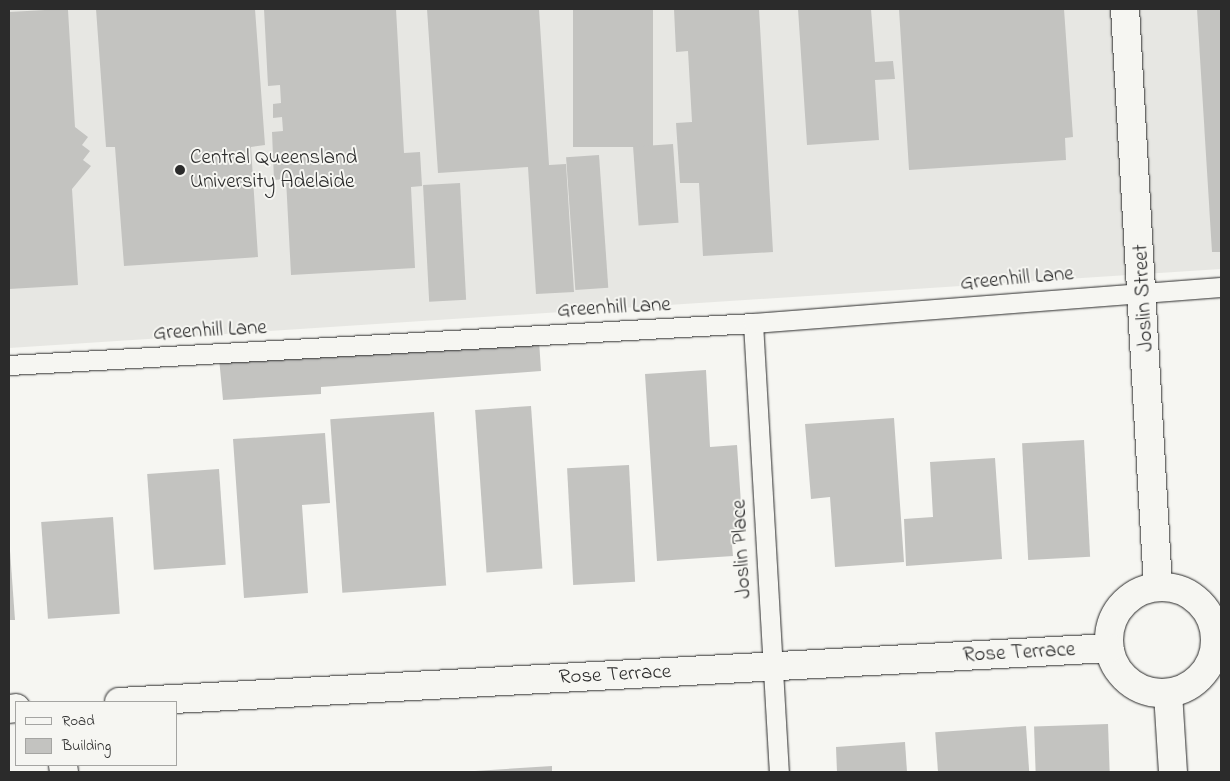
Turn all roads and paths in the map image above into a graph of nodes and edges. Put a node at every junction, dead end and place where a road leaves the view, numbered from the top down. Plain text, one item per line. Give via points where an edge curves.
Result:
1 (1126, 9) edge
2 (1221, 287) edge
3 (1144, 292) junction
4 (753, 323) junction
5 (9, 364) edge
6 (1158, 588) junction
7 (1219, 639) edge
8 (1110, 648) junction
9 (770, 666) junction
10 (1168, 693) junction
11 (137, 701) edge
12 (779, 772) edge
13 (1173, 772) edge

1 - 3 street, Joslin Street
2 - 3 lane, Greenhill Lane
3 - 4 lane, Greenhill Lane
3 - 6 street, Joslin Street
4 - 5 lane, Greenhill Lane
4 - 9 lane, Joslin Place
6 - 7 street via 1179,590 1198,601 1211,618
6 - 8 street via 1126,601 1116,615
7 - 10 street via 1203,676 1187,688
8 - 9 street, Rose Terrace
8 - 10 street via 1124,677 1152,692
9 - 11 street, Rose Terrace
9 - 12 lane, Joslin Place
10 - 13 street

